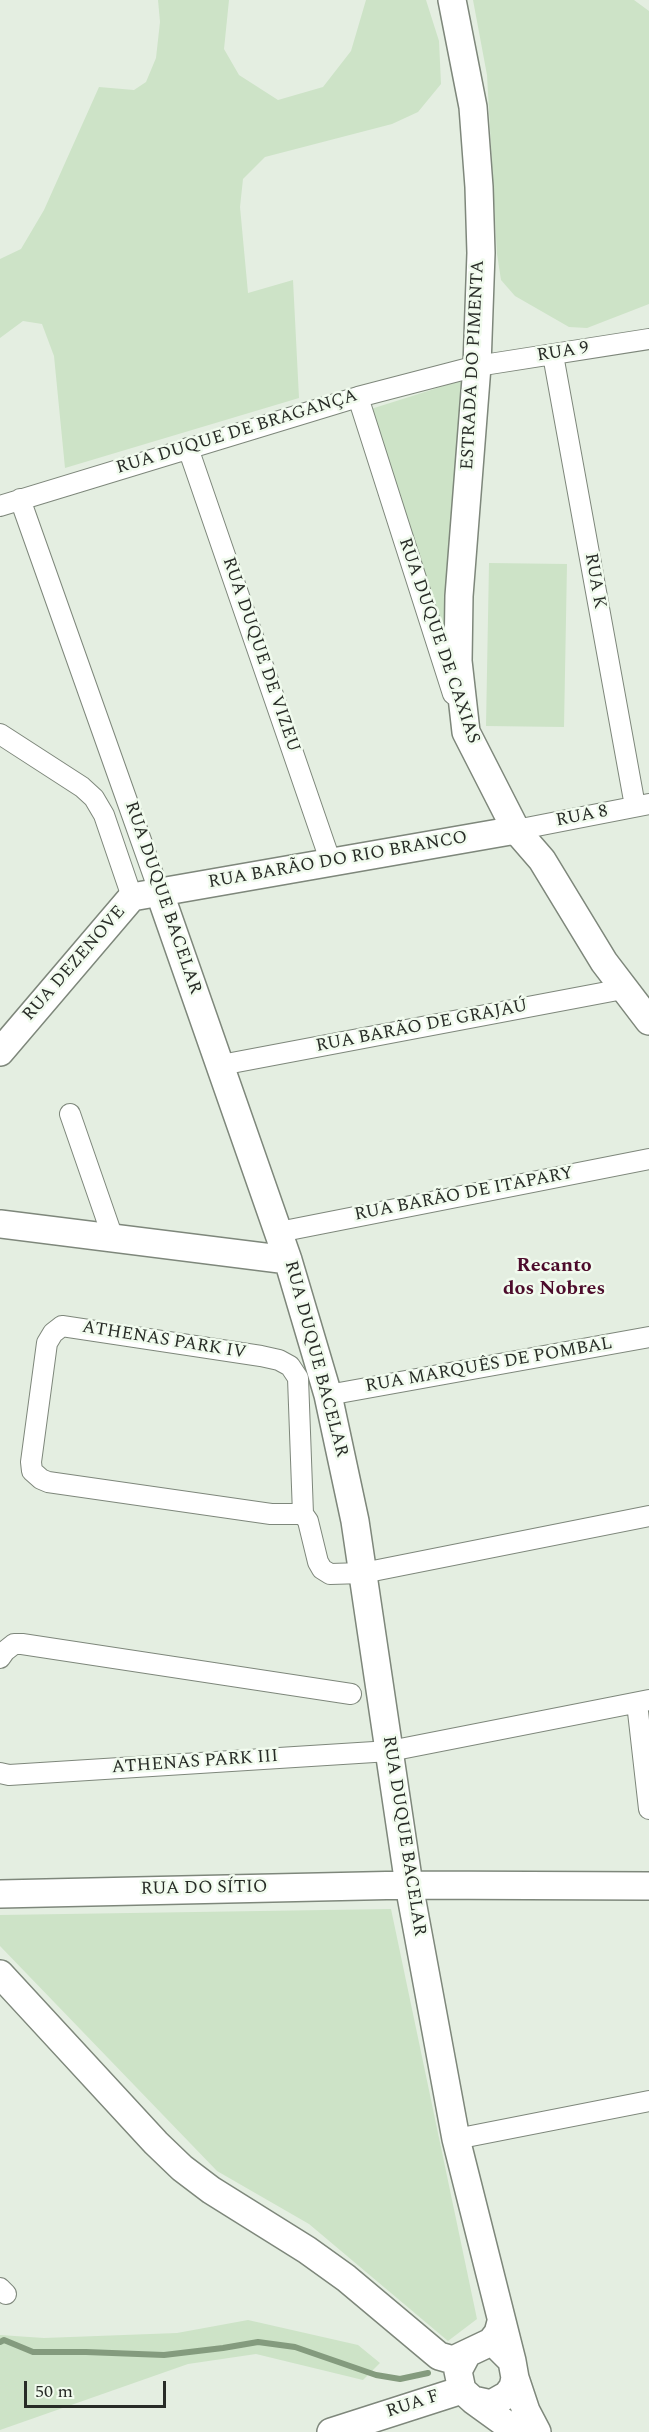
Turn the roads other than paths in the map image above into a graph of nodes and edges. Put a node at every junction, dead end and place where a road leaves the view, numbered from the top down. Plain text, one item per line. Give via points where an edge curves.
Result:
1 (452, 0) edge
2 (649, 339) edge
3 (553, 355) junction
4 (477, 366) junction
5 (358, 397) junction
6 (188, 448) junction
7 (20, 498) junction
8 (0, 506) edge
9 (466, 732) junction
10 (0, 734) edge
11 (642, 805) edge
12 (516, 830) junction
13 (331, 863) junction
14 (159, 891) junction
15 (132, 897) junction
16 (623, 989) junction
17 (649, 1021) edge
18 (0, 1052) edge
19 (221, 1065) junction
20 (70, 1114) dead end
21 (649, 1159) edge
22 (0, 1224) edge
23 (279, 1232) junction
24 (113, 1238) junction
25 (288, 1260) junction
26 (649, 1337) edge
27 (328, 1395) junction
28 (303, 1514) junction
29 (649, 1516) edge
30 (363, 1573) junction
31 (0, 1658) edge
32 (351, 1694) dead end
33 (643, 1701) edge
34 (390, 1751) junction
35 (0, 1773) edge
36 (649, 1809) edge
37 (409, 1885) junction
38 (649, 1886) edge
39 (0, 1894) edge
40 (0, 1974) edge
41 (649, 2101) edge
42 (456, 2139) junction
43 (501, 2322) junction
44 (431, 2350) junction
45 (474, 2350) junction
46 (513, 2370) junction
47 (464, 2390) junction
48 (331, 2432) edge
49 (517, 2432) edge
50 (537, 2432) edge

1 - 4 main road, ESTRADA DO PIMENTA via 473,107 480,187
2 - 3 street, RUA 9
3 - 4 street, RUA 9
3 - 11 street, RUA K
4 - 5 street, RUA DUQUE DE BRAGANÇA
4 - 9 main road, ESTRADA DO PIMENTA via 459,596 458,660
5 - 6 street, RUA DUQUE DE BRAGANÇA
5 - 9 street, RUA DUQUE DE CAXIAS
6 - 7 street, RUA DUQUE DE BRAGANÇA
6 - 13 street, RUA DUQUE DE VIZEU
7 - 8 street, RUA DUQUE DE BRAGANÇA
7 - 14 street, RUA DUQUE BACELAR
9 - 12 main road, RUA DUQUE DE CAXIAS
10 - 15 street via 94,798 104,815
11 - 12 street, RUA 8
12 - 13 main road, RUA BARÃO DO RIO BRANCO
12 - 16 main road, RUA DUQUE DE CAXIAS via 542,861
13 - 14 main road, RUA BARÃO DO RIO BRANCO
14 - 15 main road, RUA DEZENOVE
14 - 19 main road, RUA DUQUE BACELAR
15 - 18 main road, RUA DEZENOVE
16 - 17 main road, RUA DUQUE DE CAXIAS
16 - 19 street, RUA BARÃO DE GRAJAÚ
19 - 23 main road, RUA DUQUE BACELAR
20 - 24 street
21 - 23 street, RUA BARÃO DE ITAPARY
22 - 24 main road
23 - 25 main road, RUA DUQUE BACELAR
24 - 25 main road
25 - 27 main road, RUA DUQUE BACELAR
26 - 27 street, RUA MARQUÊS DE POMBAL
27 - 30 main road, RUA DUQUE BACELAR
28 - 28 street, ATHENAS PARK IV via 298,1378 290,1366 261,1356 72,1327 62,1326 53,1333 47,1343 31,1462 32,1471 41,1479 271,1514
28 - 30 street, ATHENAS PARK IV via 322,1569 330,1574
29 - 30 street
30 - 34 main road, RUA DUQUE BACELAR
31 - 32 street via 14,1644 22,1644
33 - 34 street, ATHENAS PARK III
33 - 36 street
34 - 35 street, ATHENAS PARK III
34 - 37 main road, RUA DUQUE BACELAR
37 - 38 main road, RUA DO SÍTIO
37 - 39 main road, RUA DO SÍTIO
37 - 42 main road, RUA DUQUE BACELAR
40 - 44 main road via 182,2168 346,2278
41 - 42 street
42 - 43 main road, RUA DUQUE BACELAR
43 - 45 main road via 495,2338
43 - 46 main road, RUA DUQUE BACELAR
44 - 45 main road via 453,2360
44 - 47 main road
45 - 46 main road via 499,2349
45 - 47 main road via 461,2362
46 - 47 main road via 513,2387 500,2401 481,2404
46 - 50 main road, RUA DUQUE BACELAR
47 - 48 main road, RUA F
47 - 49 main road

